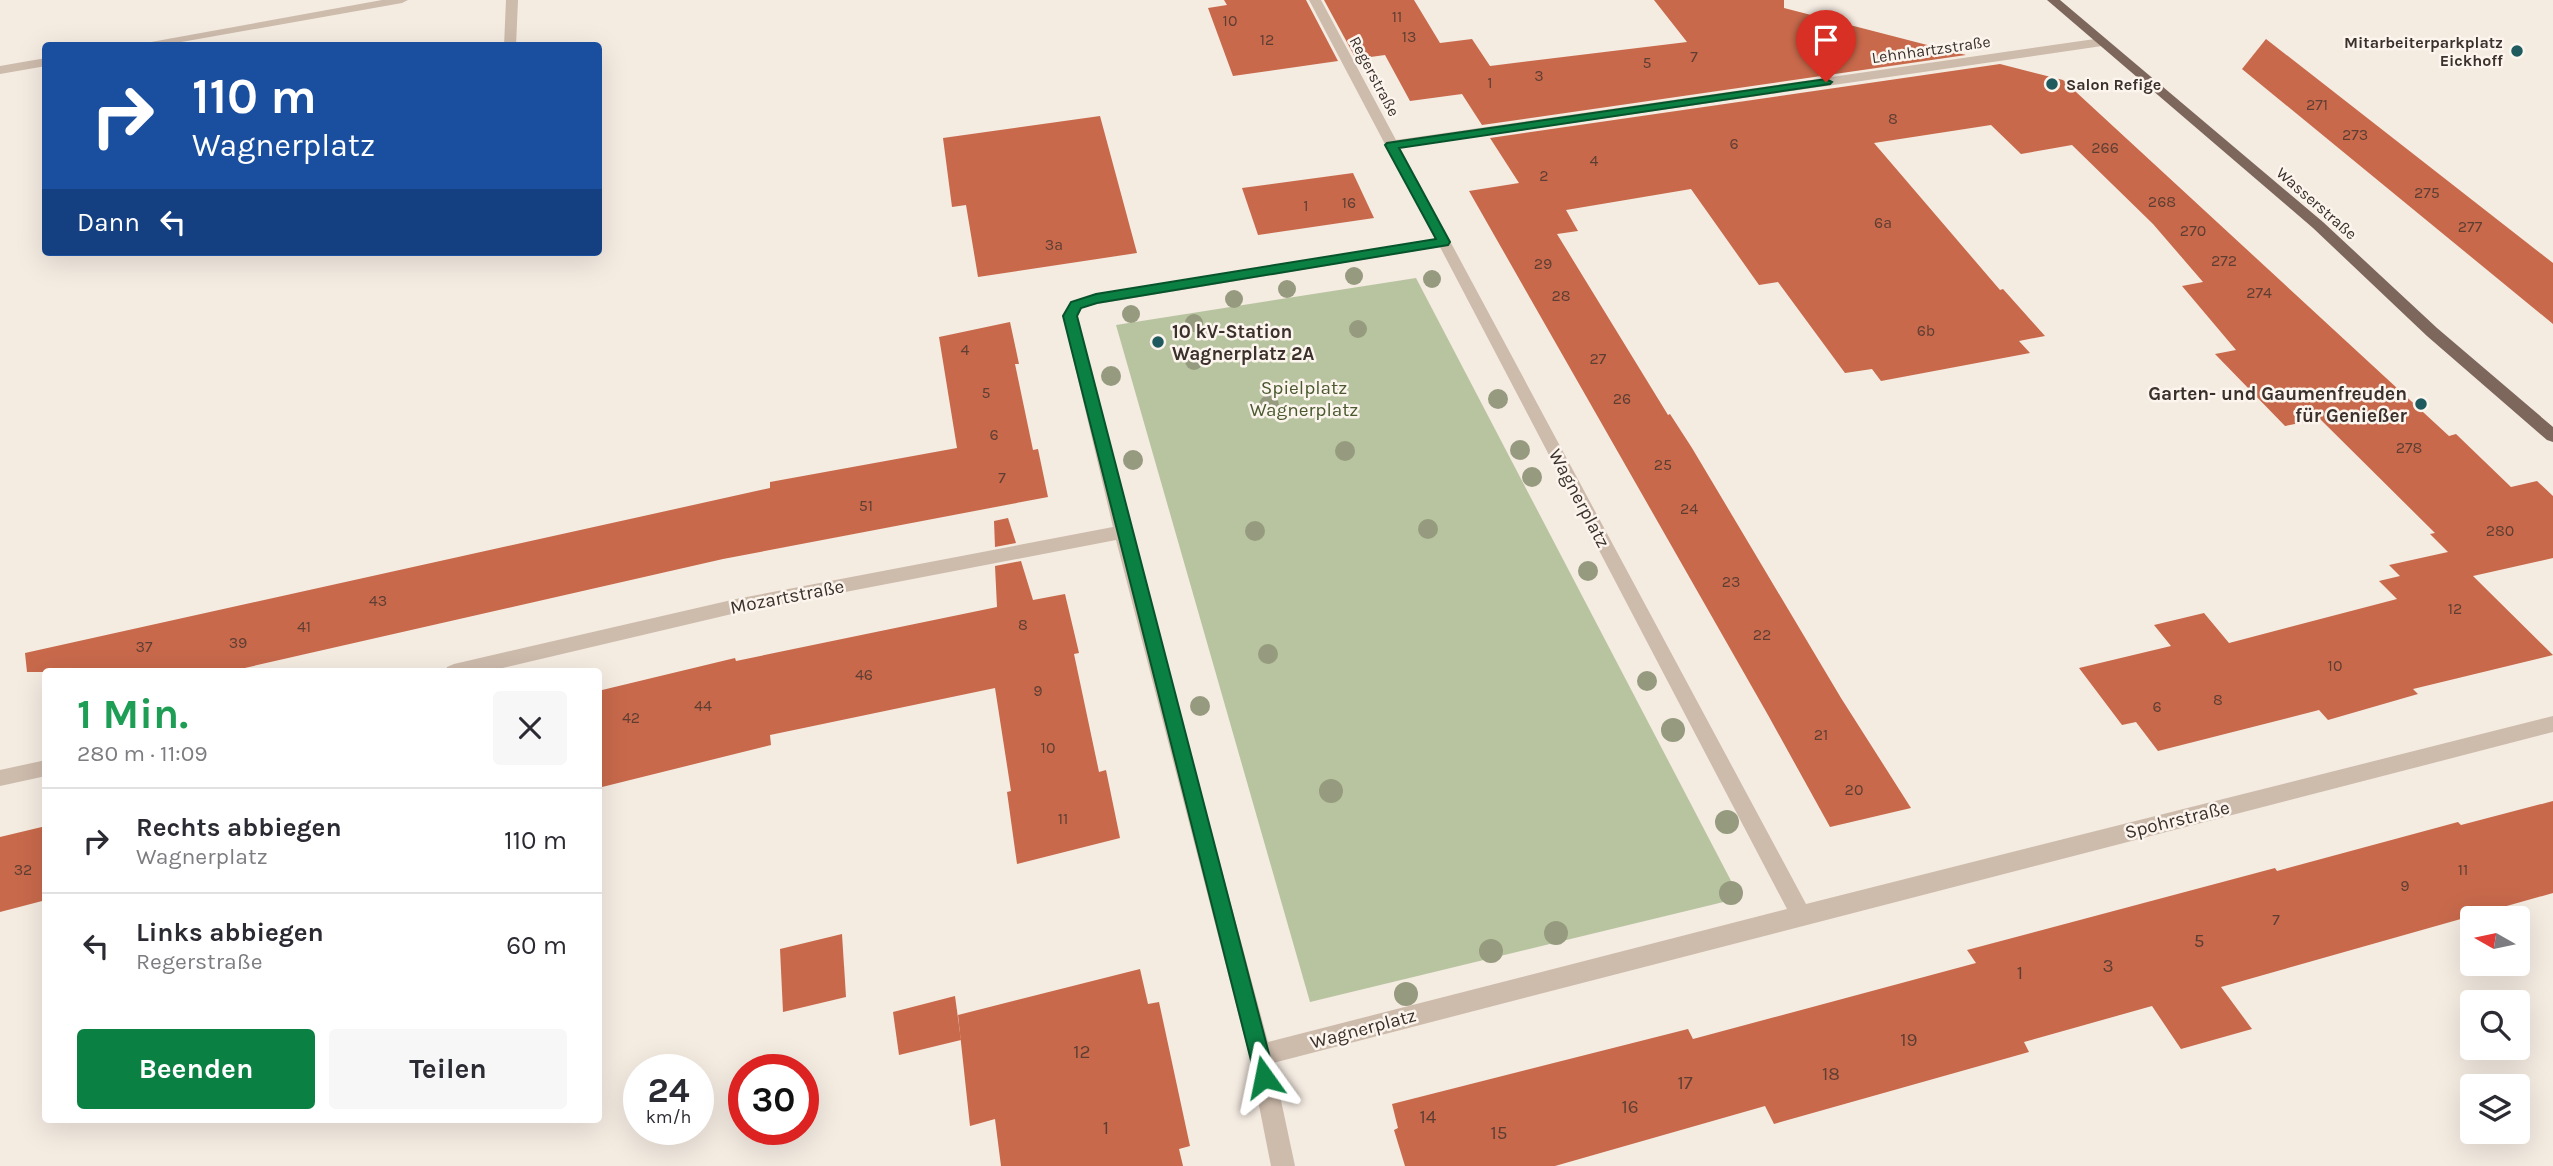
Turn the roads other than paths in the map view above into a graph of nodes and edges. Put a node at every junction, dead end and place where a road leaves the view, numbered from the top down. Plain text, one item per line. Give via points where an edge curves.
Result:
1 (402, 0) edge
2 (512, 0) edge
3 (1315, 0) edge
4 (2053, 0) edge
5 (158, 42) edge
6 (510, 42) edge
7 (2102, 42) junction
8 (42, 63) edge
9 (0, 70) edge
10 (1391, 145) junction
11 (1444, 242) junction
12 (2553, 436) edge
13 (1123, 532) junction
14 (471, 668) edge
15 (2553, 724) edge
16 (42, 769) edge
17 (0, 778) edge
18 (1801, 915) junction
19 (1260, 1055) junction
20 (1283, 1166) edge

1 - 5 street
2 - 6 street
3 - 10 street, Regerstraße
4 - 7 main road, Wasserstraße
7 - 10 street, Lehnhartzstraße
7 - 12 main road, Wasserstraße via 2318,225
8 - 9 street
10 - 11 street, Regerstraße
11 - 13 street via 1076,305 1070,316
11 - 18 street, Wagnerplatz
13 - 14 street, Mozartstraße via 736,606
13 - 19 street
15 - 18 street, Spohrstraße
16 - 17 street
18 - 19 street, Wagnerplatz
19 - 20 street

